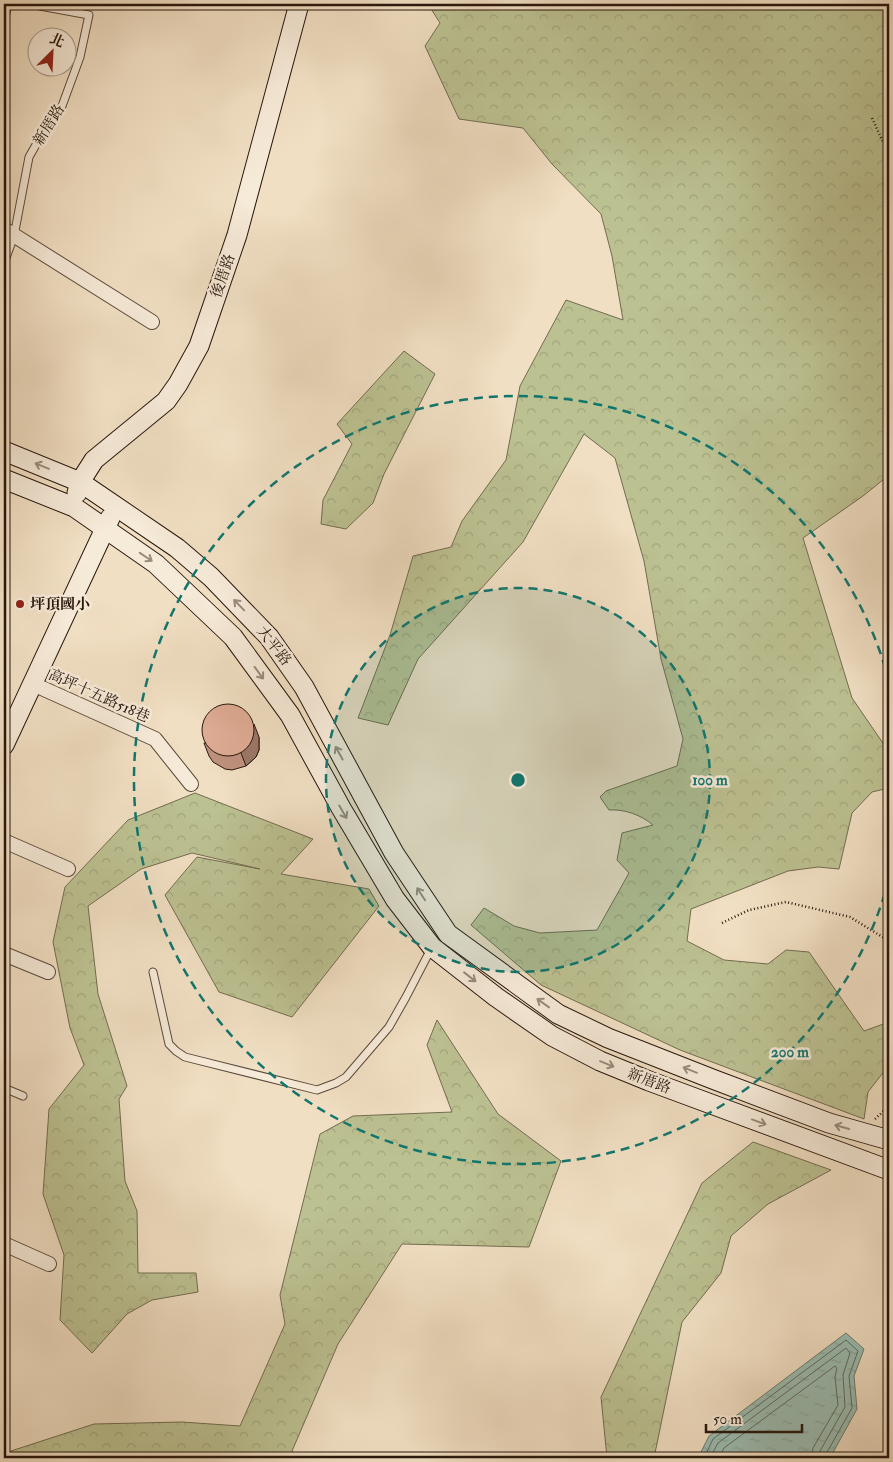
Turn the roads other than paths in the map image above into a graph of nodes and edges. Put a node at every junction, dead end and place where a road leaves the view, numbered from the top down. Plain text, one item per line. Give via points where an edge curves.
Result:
1 (8, 4) edge
2 (29, 4) edge
3 (299, 4) edge
4 (4, 22) edge
5 (9, 233) edge
6 (4, 263) edge
7 (152, 322) dead end
8 (4, 451) edge
9 (4, 479) edge
10 (80, 482) junction
11 (115, 505) junction
12 (74, 507) junction
13 (106, 530) junction
14 (33, 684) junction
15 (4, 745) edge
16 (191, 784) dead end
17 (4, 841) edge
18 (68, 869) dead end
19 (439, 936) junction
20 (4, 954) edge
21 (48, 972) dead end
22 (153, 972) dead end
23 (4, 1088) edge
24 (23, 1096) dead end
25 (889, 1140) edge
26 (889, 1170) edge
27 (4, 1244) edge
28 (49, 1264) dead end

1 - 4 lane
2 - 5 lane, 新厝路 via 89,15 80,57 62,106 29,157
3 - 10 street, 後厝路 via 237,235 200,346 166,401 94,460
5 - 6 lane, 新厝路
5 - 7 street
10 -> 8 street, 大平路
9 - 12 street, 大平路
10 - 11 street, 大平路
10 - 12 street, 後厝路
11 - 13 street
19 -> 11 street, 大平路 via 304,687 270,637 177,548
12 - 13 street, 大平路
13 - 14 street
13 -> 19 street, 大平路 via 156,564 233,637 290,716 395,899
14 - 15 street
14 - 16 street, 高坪十五路518巷 via 155,739
17 - 18 street
19 - 22 lane via 389,1026 346,1077 318,1090 185,1057 176,1051 169,1044
25 -> 19 street, 新厝路 via 829,1123 608,1038 558,1014
19 -> 26 street, 新厝路 via 496,997 552,1036 600,1061
20 - 21 street
23 - 24 lane
27 - 28 street

